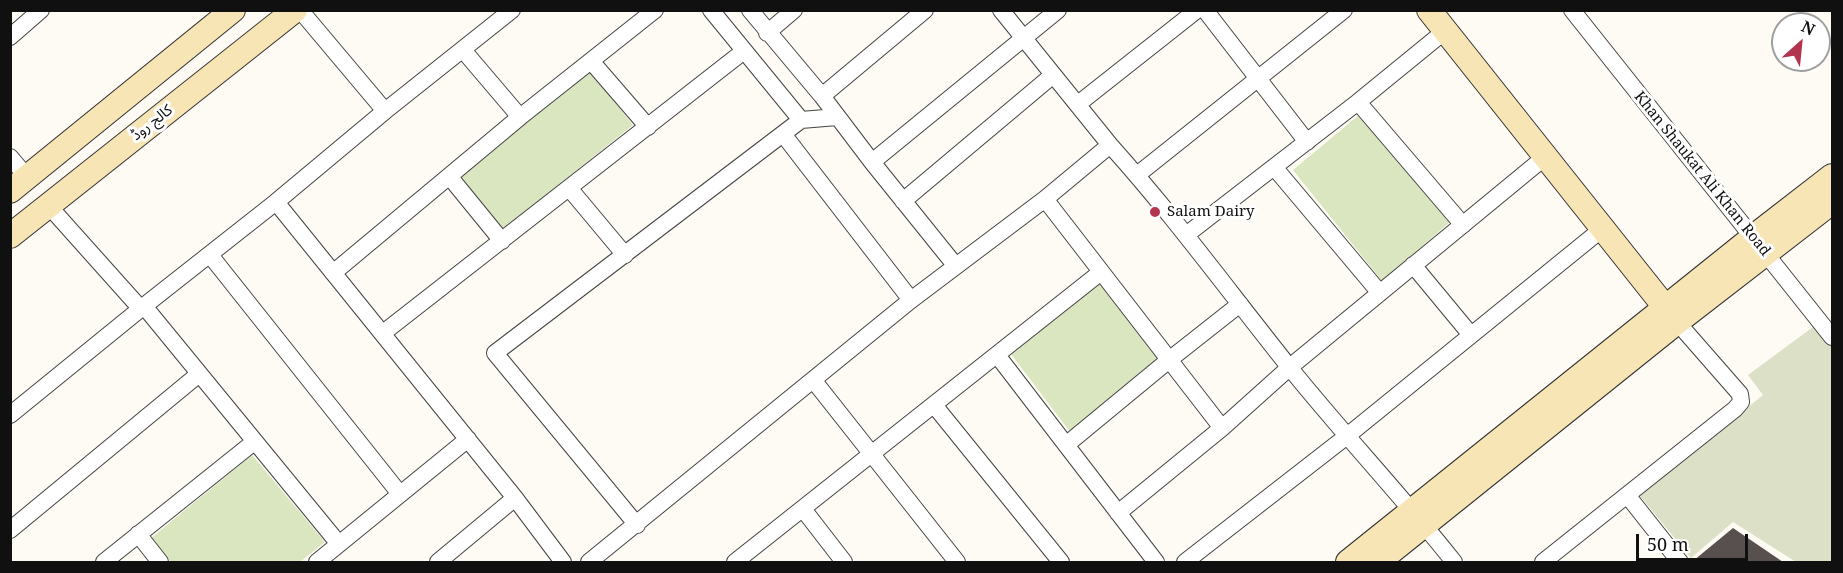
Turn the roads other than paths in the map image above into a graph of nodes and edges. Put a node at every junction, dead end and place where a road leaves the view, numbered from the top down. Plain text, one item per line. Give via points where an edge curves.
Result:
1 (40, 10) edge
2 (233, 10) edge
3 (295, 10) edge
4 (300, 10) edge
5 (512, 10) edge
6 (655, 10) edge
7 (711, 10) edge
8 (750, 10) edge
9 (794, 10) edge
10 (925, 10) edge
11 (1001, 10) edge
12 (1058, 10) edge
13 (1197, 10) edge
14 (1205, 10) edge
15 (1344, 10) edge
16 (1429, 10) edge
17 (1572, 10) edge
18 (1445, 32) junction
19 (767, 33) junction
20 (10, 37) edge
21 (1023, 39) junction
22 (463, 50) junction
23 (744, 51) junction
24 (591, 61) junction
25 (1053, 75) junction
26 (1258, 80) junction
27 (822, 96) junction
28 (1358, 102) junction
29 (1078, 104) junction
30 (385, 111) junction
31 (520, 117) junction
32 (837, 117) junction
33 (801, 120) junction
34 (648, 127) junction
35 (783, 134) junction
36 (1307, 142) junction
37 (1110, 145) junction
38 (10, 157) edge
39 (1545, 157) junction
40 (872, 162) junction
41 (1274, 166) junction
42 (1137, 175) junction
43 (449, 176) junction
44 (1833, 177) edge
45 (19, 184) edge
46 (569, 188) junction
47 (1045, 199) junction
48 (903, 201) junction
49 (276, 202) junction
50 (1833, 202) edge
51 (48, 205) junction
52 (1462, 225) junction
53 (1602, 229) junction
54 (1186, 235) junction
55 (10, 236) edge
56 (502, 241) junction
57 (1759, 246) junction
58 (210, 255) junction
59 (625, 255) junction
60 (956, 265) junction
61 (1413, 265) junction
62 (1101, 272) junction
63 (333, 273) junction
64 (1380, 293) junction
65 (911, 300) junction
66 (1240, 304) junction
67 (142, 308) junction
68 (1671, 314) junction
69 (383, 333) junction
70 (1472, 335) junction
71 (1833, 337) edge
72 (997, 355) junction
73 (1169, 360) junction
74 (1290, 367) junction
75 (199, 374) junction
76 (814, 381) junction
77 (934, 405) junction
78 (10, 416) edge
79 (1222, 428) junction
80 (1347, 436) junction
81 (468, 439) junction
82 (254, 442) junction
83 (1066, 445) junction
84 (872, 455) junction
85 (400, 494) junction
86 (1627, 495) junction
87 (515, 498) junction
88 (803, 509) junction
89 (1118, 513) junction
90 (1418, 518) junction
91 (637, 525) junction
92 (10, 530) edge
93 (138, 534) junction
94 (339, 544) junction
95 (740, 561) edge
96 (1677, 561) edge
97 (104, 562) edge
98 (160, 562) edge
99 (316, 562) edge
100 (438, 562) edge
101 (563, 562) edge
102 (589, 562) edge
103 (844, 562) edge
104 (957, 562) edge
105 (1061, 562) edge
106 (1156, 562) edge
107 (1185, 562) edge
108 (1348, 562) edge
109 (1378, 562) edge
110 (1454, 562) edge
111 (1543, 562) edge

1 - 20 street
2 - 45 main road
3 - 51 main road, کالج روڈ
4 - 30 street
5 - 22 street
6 - 24 street
7 - 23 street
8 - 19 street
9 - 19 street
10 - 27 street
11 - 21 street
12 - 21 street
13 - 29 street
14 - 26 street
15 - 26 street
16 - 18 main road
17 - 57 street, Khan Shaukat Ali Khan Road
18 - 28 street
18 - 39 main road
19 - 27 street
21 - 25 street
21 - 40 street
22 - 30 street
22 - 31 street
23 - 33 street
23 - 34 street
24 - 31 street
24 - 34 street
25 - 29 street
25 - 48 street
26 - 36 street
26 - 42 street
27 - 32 street
28 - 36 street
28 - 52 street
29 - 37 street
30 - 49 street
31 - 43 street
32 - 33 street
32 - 40 street
33 - 35 street
34 - 46 street
35 - 59 street
35 - 65 street
36 - 41 street
37 - 42 street
37 - 47 street
38 - 45 street
39 - 52 street
39 - 53 main road
40 - 48 street
41 - 54 street
41 - 64 street
42 - 54 street
43 - 56 street
43 - 63 street
44 - 57 main road
46 - 56 street
46 - 59 street
47 - 60 street
47 - 62 street
48 - 60 street
49 - 58 street
49 - 63 street
50 - 57 main road
51 - 55 main road, کالج روڈ
51 - 67 street
52 - 61 street
53 - 68 main road
53 - 70 street
54 - 66 street
56 - 69 street
57 - 68 main road
57 - 71 street, Khan Shaukat Ali Khan Road
58 - 67 street
58 - 85 street
59 - 91 street via 495,352
60 - 65 street
61 - 64 street
61 - 70 street
62 - 72 street
62 - 73 street
63 - 69 street
64 - 74 street
65 - 76 street
66 - 73 street
66 - 74 street
67 - 75 street
67 - 78 street
68 - 86 street via 1740,394 1742,402
68 - 90 main road
69 - 81 street
70 - 80 street
72 - 77 street
72 - 83 street
73 - 79 street
73 - 83 street
74 - 79 street
74 - 80 street
75 - 82 street
75 - 92 street
76 - 84 street
76 - 91 street
77 - 84 street
77 - 105 street
79 - 89 street
80 - 90 street
80 - 107 street
81 - 85 street
81 - 87 street
82 - 93 street
82 - 94 street
83 - 89 street
84 - 88 street
84 - 104 street
85 - 94 street
86 - 96 street
86 - 111 street
87 - 100 street
87 - 101 street
88 - 95 street
88 - 103 street
89 - 106 street
90 - 108 main road
90 - 109 main road
90 - 110 street
91 - 102 street
93 - 97 street
93 - 98 street
94 - 99 street

